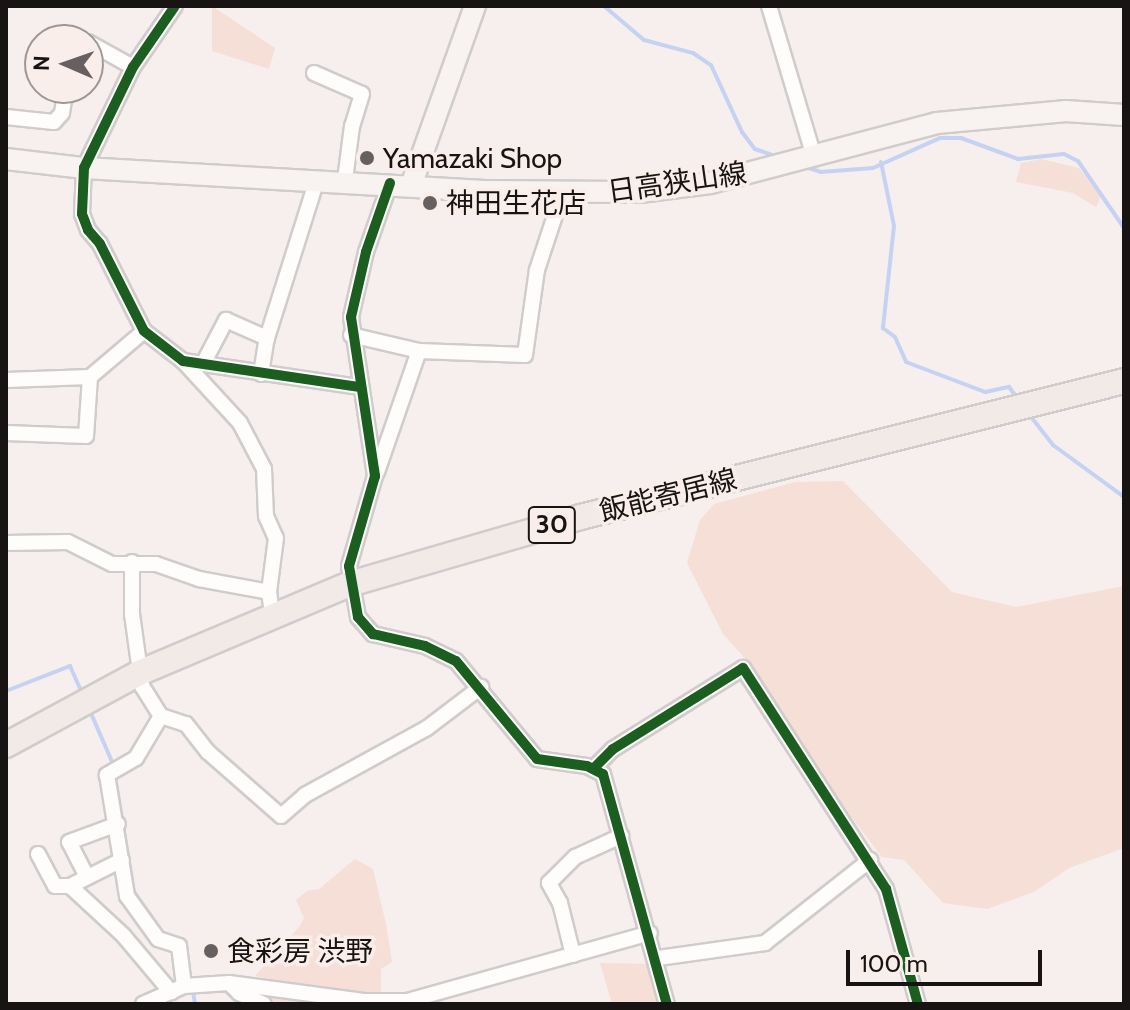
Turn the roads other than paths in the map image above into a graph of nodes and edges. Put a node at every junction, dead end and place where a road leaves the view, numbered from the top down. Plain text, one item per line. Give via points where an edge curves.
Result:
1 (175, 6) edge
2 (475, 6) edge
3 (769, 6) edge
4 (104, 52) edge
5 (133, 67) junction
6 (314, 73) dead end
7 (63, 104) edge
8 (1124, 115) edge
9 (6, 117) edge
10 (809, 158) junction
11 (6, 159) edge
12 (84, 168) junction
13 (317, 179) junction
14 (345, 180) junction
15 (390, 183) junction
16 (412, 183) junction
17 (562, 194) junction
18 (144, 331) junction
19 (351, 335) junction
20 (267, 338) junction
21 (419, 351) junction
22 (183, 361) junction
23 (203, 364) junction
24 (261, 374) junction
25 (90, 377) junction
26 (6, 380) edge
27 (1124, 381) edge
28 (360, 387) junction
29 (6, 433) edge
30 (375, 476) junction
31 (6, 543) edge
32 (132, 562) junction
33 (350, 584) junction
34 (270, 602) junction
35 (139, 673) junction
36 (481, 687) junction
37 (161, 716) junction
38 (6, 745) edge
39 (594, 768) junction
40 (118, 824) junction
41 (621, 836) junction
42 (38, 854) dead end
43 (122, 860) junction
44 (870, 860) junction
45 (87, 877) junction
46 (70, 886) junction
47 (650, 933) junction
48 (573, 955) junction
49 (658, 958) junction
50 (229, 983) junction
51 (178, 989) junction
52 (143, 1004) edge
53 (264, 1004) edge
54 (667, 1004) edge
55 (918, 1004) edge

1 - 5 street
2 - 16 main road
3 - 10 street
4 - 5 street
5 - 12 street
6 - 14 street via 362,94
7 - 9 street via 54,122
8 - 10 main road, 日高狭山線 via 995,114 937,123
10 - 17 main road, 日高狭山線 via 671,188
11 - 12 main road, 日高狭山線
12 - 13 main road, 日高狭山線
12 - 18 street via 82,214
13 - 14 main road, 日高狭山線
13 - 20 street
14 - 15 main road, 日高狭山線
15 - 16 main road, 日高狭山線
15 - 19 street via 366,252
16 - 17 main road, 日高狭山線
17 - 21 street via 537,270 525,355
18 - 22 street
18 - 25 street
19 - 21 street
19 - 28 street
20 - 23 street via 226,320
20 - 24 street
21 - 30 street
22 - 23 street
22 - 34 street via 240,423 264,469 266,516 276,538
23 - 24 street
24 - 28 street
25 - 26 street
25 - 29 street via 86,436
27 - 33 main road, 飯能寄居線 / 30 via 581,517
28 - 30 street
30 - 33 street via 349,566
31 - 32 street via 68,542 112,564
32 - 34 street
32 - 35 street
33 - 34 main road, 飯能寄居線 / 30
33 - 36 street via 358,617 373,634 425,646 456,661
34 - 35 main road, 飯能寄居線 / 30
35 - 37 street
35 - 38 main road, 飯能寄居線 / 30
36 - 37 street via 427,728 305,795 281,816 208,752 186,724
36 - 39 street via 537,759
37 - 40 street via 136,758 112,772
39 - 41 street via 607,781
39 - 44 street via 613,749 743,668
40 - 43 street
40 - 45 street via 69,842
41 - 47 street
41 - 48 street via 575,857 549,883 560,903
42 - 46 street via 55,886
43 - 45 street
43 - 51 street via 127,896 158,939 179,946
44 - 49 street via 765,943
44 - 55 street via 886,889
45 - 46 street
46 - 51 street
47 - 48 street
47 - 49 street
48 - 50 street via 390,1003
49 - 54 street
50 - 51 street
50 - 53 street
51 - 52 street

